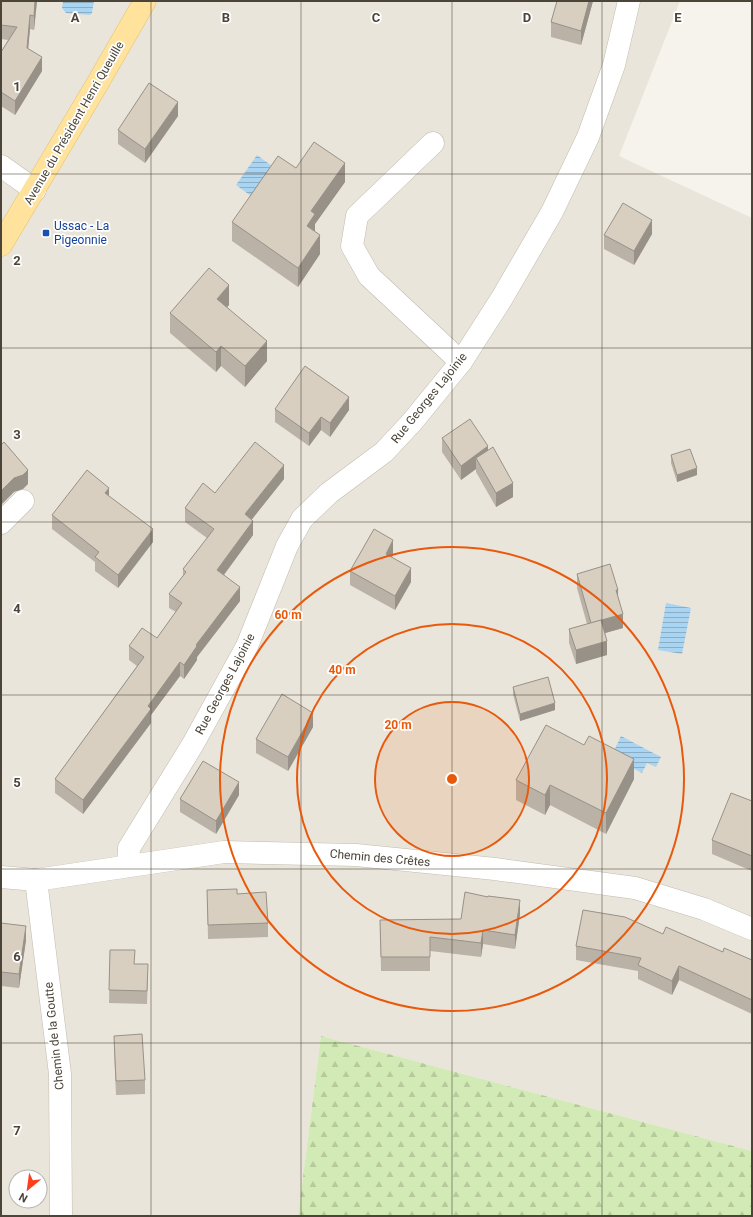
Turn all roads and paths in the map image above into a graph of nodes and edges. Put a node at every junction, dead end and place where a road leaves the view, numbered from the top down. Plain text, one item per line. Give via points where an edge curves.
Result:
1 (145, 1) edge
2 (629, 1) edge
3 (433, 143) dead end
4 (1, 166) edge
5 (35, 190) junction
6 (1, 245) edge
7 (461, 362) junction
8 (23, 501) dead end
9 (1, 523) edge
10 (128, 866) junction
11 (1, 877) edge
12 (36, 880) junction
13 (752, 929) edge
14 (61, 1216) edge

1 - 5 main road, Avenue du Président Henri Queuille
2 - 7 street, Rue Georges Lajoinie via 614,65 588,137 552,212
3 - 7 street via 357,216 352,246 369,276
4 - 5 street
5 - 6 main road, Avenue du Président Henri Queuille
7 - 10 street, Rue Georges Lajoinie via 384,452 329,493 302,519 287,546 247,646 193,744 129,848
8 - 9 street
10 - 12 street, Chemin des Crêtes
10 - 13 street, Chemin des Crêtes via 224,852 356,854 635,888 704,908
11 - 12 street, Chemin des Crêtes
12 - 14 street, Chemin de la Goutte via 60,1074

